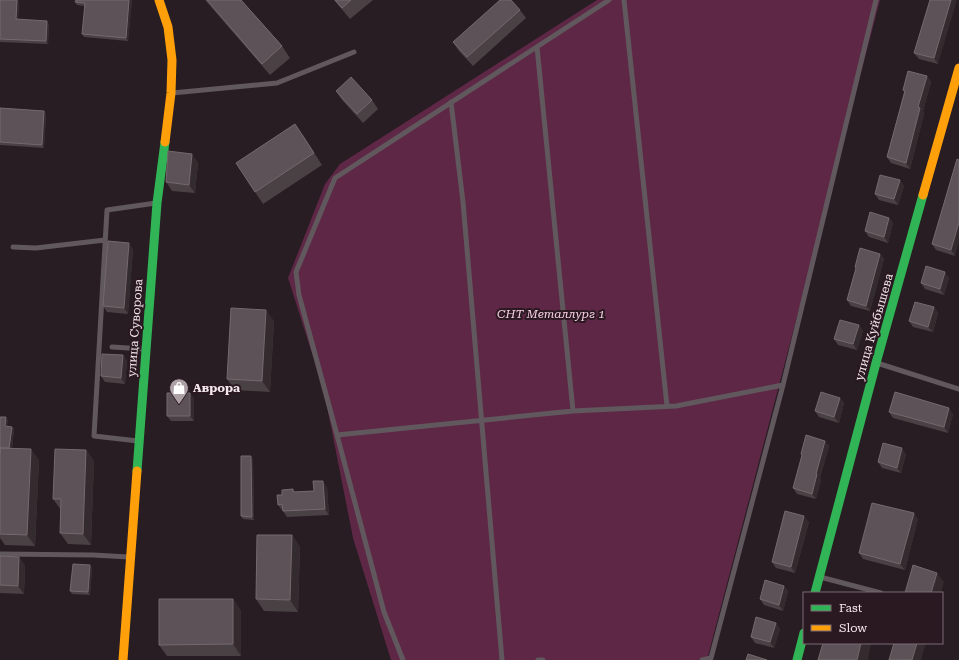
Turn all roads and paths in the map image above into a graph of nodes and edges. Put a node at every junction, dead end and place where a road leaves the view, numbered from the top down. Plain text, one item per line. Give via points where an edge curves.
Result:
1 (159, 0) edge
2 (609, 0) edge
3 (624, 0) edge
4 (876, 0) edge
5 (537, 47) junction
6 (354, 52) dead end
7 (959, 68) edge
8 (171, 93) junction
9 (451, 102) junction
10 (157, 203) junction
11 (105, 240) junction
12 (12, 247) dead end
13 (112, 347) dead end
14 (146, 350) junction
15 (876, 363) junction
16 (783, 385) junction
17 (959, 389) edge
18 (667, 406) junction
19 (573, 410) junction
20 (482, 420) junction
21 (337, 435) junction
22 (139, 441) junction
23 (0, 554) edge
24 (130, 557) junction
25 (819, 576) junction
26 (815, 592) edge
27 (877, 592) edge
28 (803, 638) edge
29 (123, 660) edge
30 (403, 660) edge
31 (502, 660) edge
32 (538, 660) edge
33 (542, 660) edge
34 (702, 660) edge
35 (797, 660) edge

1 - 8 street, улица Суворова via 168,27 172,60
2 - 5 lane
3 - 18 lane
4 - 16 lane
5 - 9 lane
5 - 19 lane
6 - 8 lane via 277,83
7 - 15 street, улица Куйбышева
8 - 10 street, улица Суворова
9 - 20 lane via 463,202
9 - 21 lane via 335,178 296,272 299,295
10 - 11 lane via 107,210
10 - 14 street, улица Суворова
11 - 12 lane via 36,248
11 - 22 lane via 94,436
13 - 14 lane
14 - 22 street, улица Суворова
15 - 17 lane
15 - 25 street, улица Куйбышева
16 - 18 lane
16 - 34 lane via 712,658
18 - 19 lane
19 - 20 lane
20 - 21 lane
20 - 31 lane
21 - 30 lane via 384,612
22 - 24 street, улица Суворова
23 - 24 lane
24 - 29 street, улица Суворова
25 - 26 street, улица Куйбышева
25 - 27 lane
28 - 35 street
32 - 33 lane

